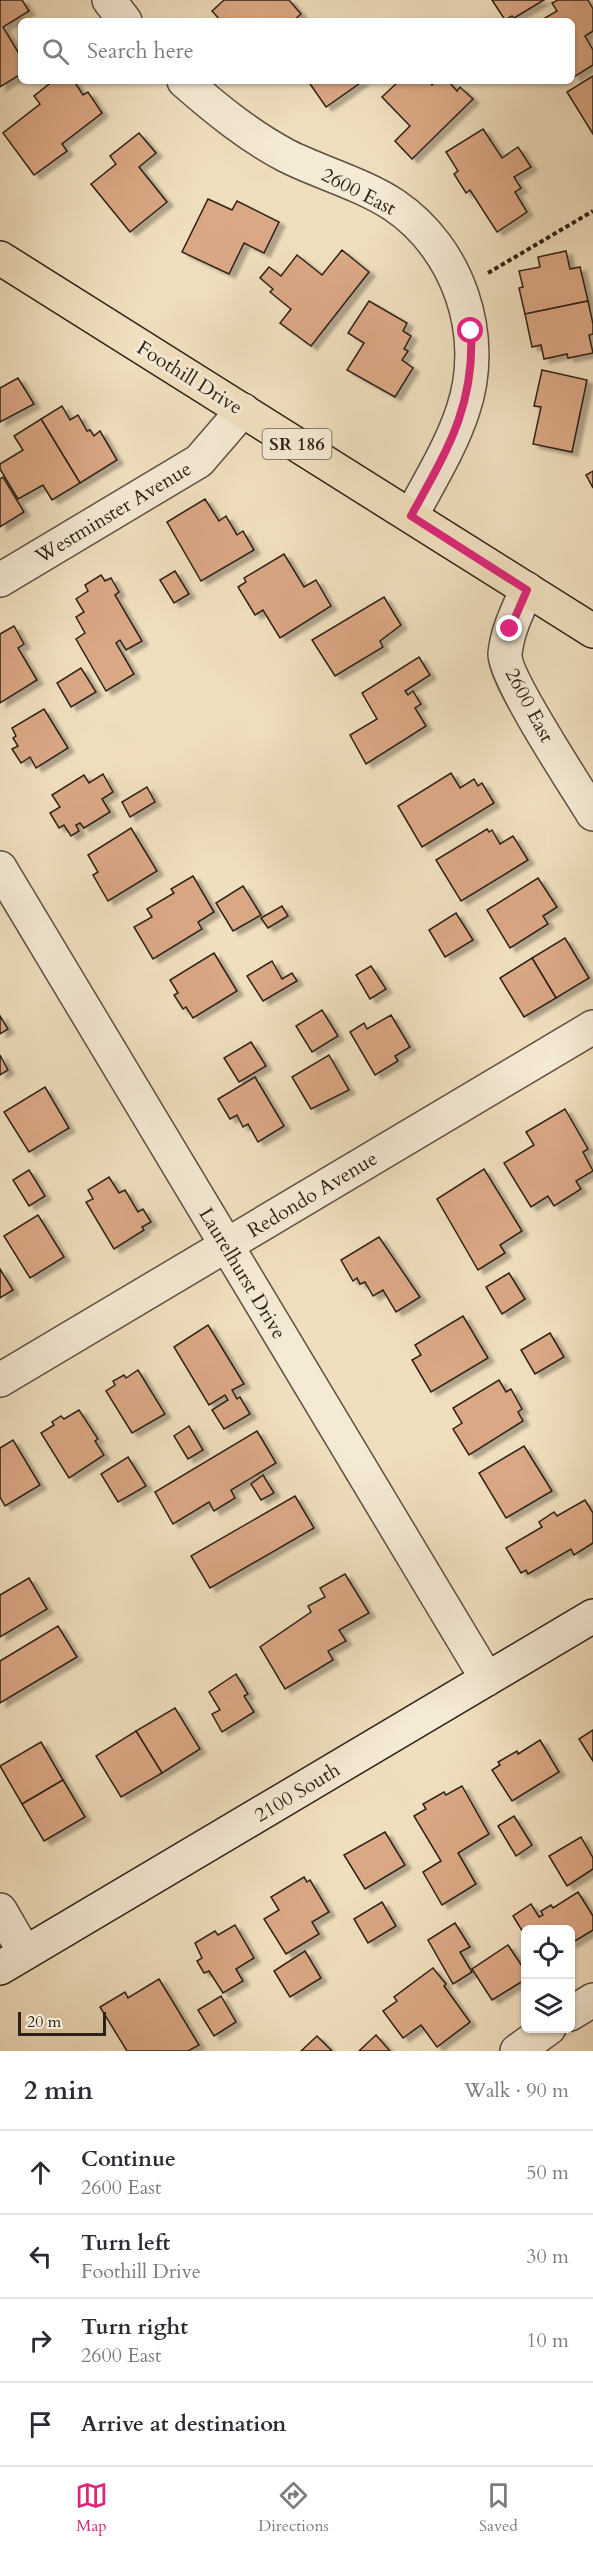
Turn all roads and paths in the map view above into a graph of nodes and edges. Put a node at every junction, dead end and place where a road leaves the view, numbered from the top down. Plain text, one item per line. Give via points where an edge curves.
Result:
1 (109, 0) edge
2 (123, 18) edge
3 (188, 84) edge
4 (593, 211) edge
5 (0, 258) edge
6 (488, 273) dead end
7 (243, 410) junction
8 (411, 516) junction
9 (0, 579) edge
10 (527, 590) junction
11 (593, 631) edge
12 (593, 814) edge
13 (0, 868) edge
14 (593, 1027) edge
15 (226, 1245) junction
16 (0, 1380) edge
17 (593, 1616) edge
18 (487, 1679) junction
19 (0, 1910) edge
20 (13, 1960) edge
21 (593, 2000) edge
22 (575, 2011) edge
23 (542, 2033) edge
24 (517, 2051) edge

1 - 2 street
3 - 8 street, 2600 East via 251,135 286,156 393,205 420,226 454,275 471,331 470,384 453,436
4 - 6 path
5 - 7 main road, Foothill Drive / SR 186
7 - 8 main road, Foothill Drive / SR 186
7 - 9 street, Westminster Avenue via 192,466
8 - 10 main road, Foothill Drive / SR 186
10 - 11 main road, Foothill Drive / SR 186
10 - 12 street, 2600 East via 510,629 507,667
13 - 15 street, Laurelhurst Drive
14 - 15 street, Redondo Avenue
15 - 16 street, Redondo Avenue
15 - 18 street, Laurelhurst Drive
17 - 18 street, 2100 South
18 - 20 street, 2100 South
19 - 20 street
21 - 22 street
23 - 24 street

